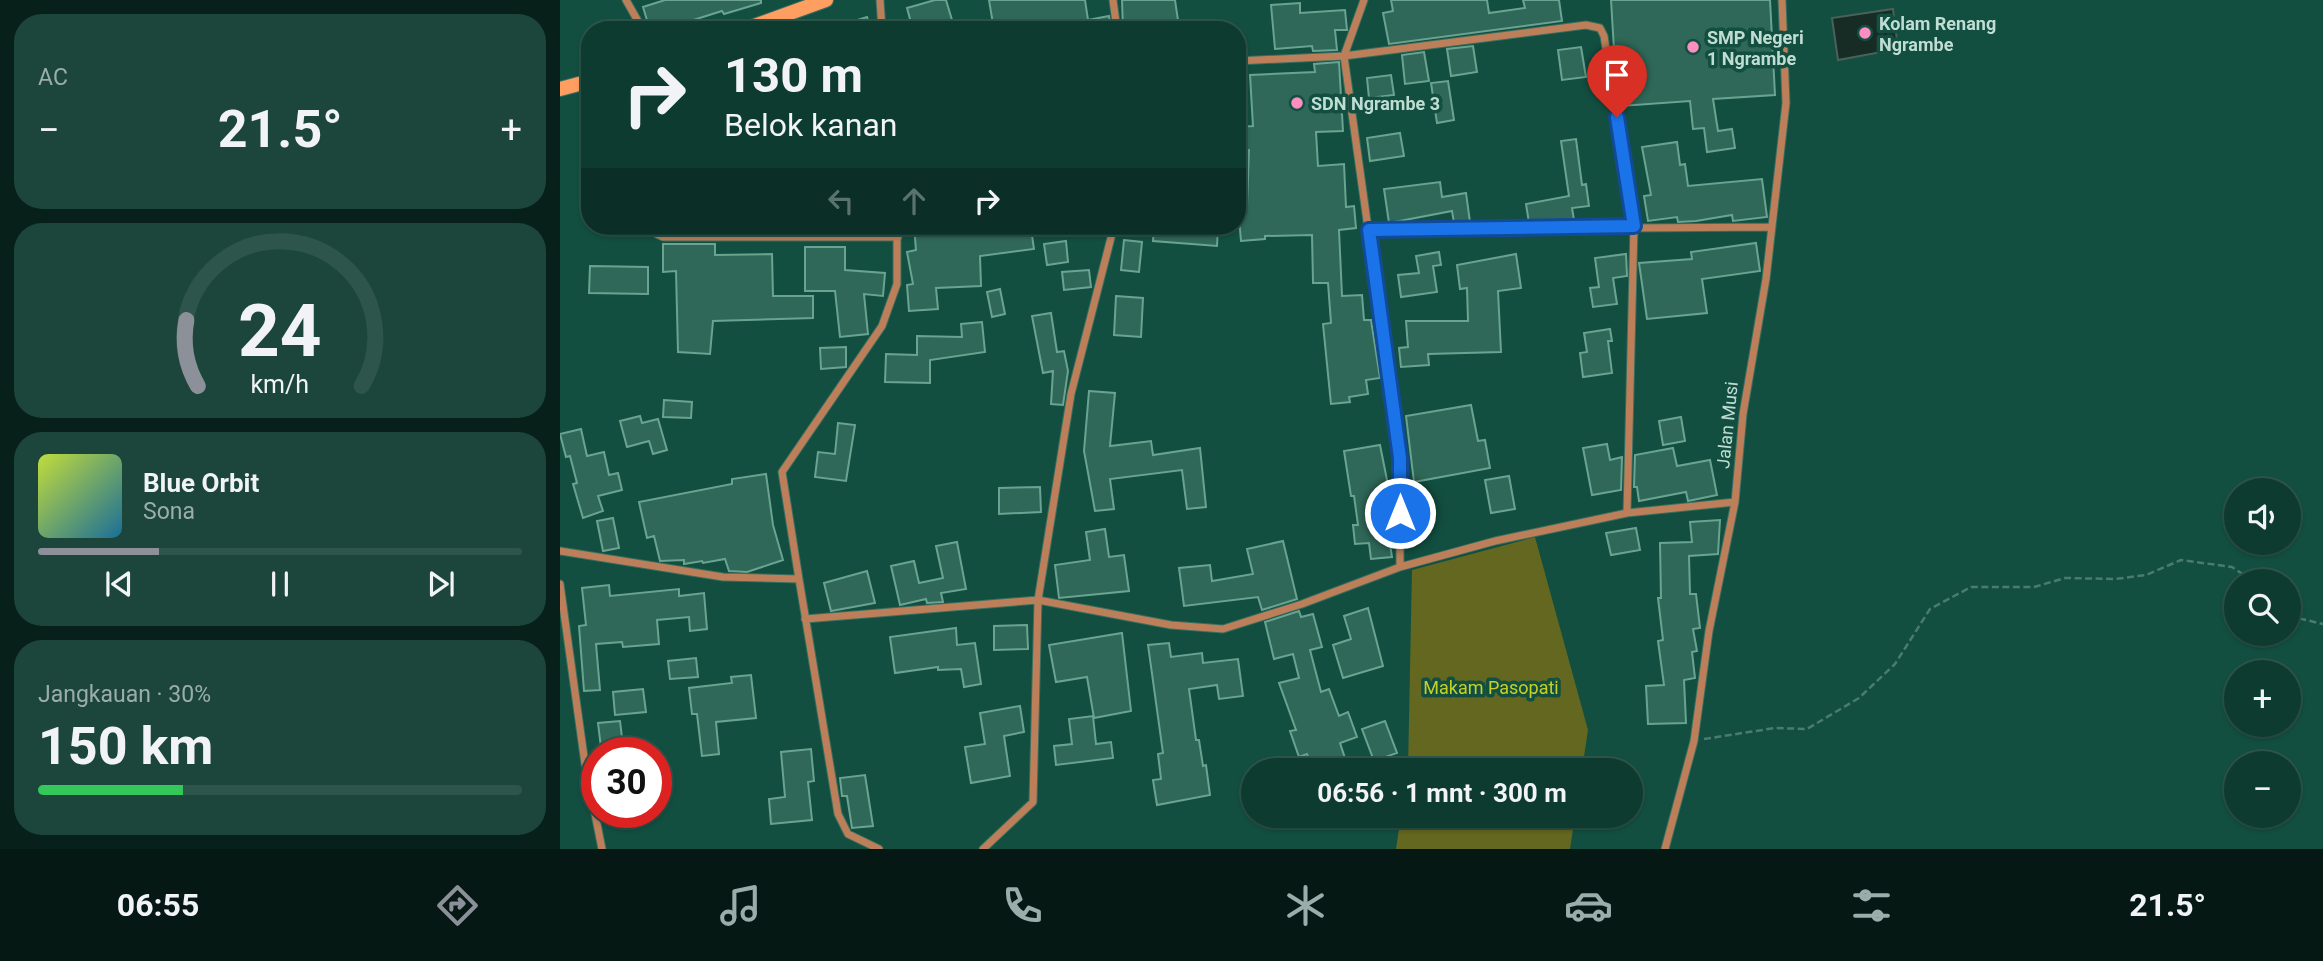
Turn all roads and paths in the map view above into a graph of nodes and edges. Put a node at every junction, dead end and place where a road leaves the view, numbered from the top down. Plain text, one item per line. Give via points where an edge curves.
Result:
1 (626, 0) edge
2 (826, 0) edge
3 (880, 0) edge
4 (1113, 0) edge
5 (1364, 0) edge
6 (1782, 0) edge
7 (638, 21) edge
8 (768, 21) edge
9 (881, 21) edge
10 (1116, 21) edge
11 (1344, 56) junction
12 (1246, 61) edge
13 (581, 83) edge
14 (560, 89) edge
15 (1634, 226) junction
16 (1772, 227) junction
17 (1369, 230) junction
18 (659, 235) edge
19 (1112, 235) edge
20 (898, 237) joint
21 (1735, 502) junction
22 (1627, 513) junction
23 (560, 551) edge
24 (1400, 567) junction
25 (2235, 569) edge
26 (799, 579) junction
27 (560, 584) edge
28 (1038, 600) junction
29 (805, 619) junction
30 (2301, 619) edge
31 (2323, 624) edge
32 (1694, 741) junction
33 (602, 849) edge
34 (879, 849) edge
35 (983, 849) edge
36 (1665, 849) edge

1 - 7 street
2 - 8 main road
3 - 9 street
4 - 10 street
5 - 11 street
6 - 16 street, Jalan Musi via 1786,103
11 - 12 street
11 - 15 street via 1586,25 1600,28
11 - 17 street
13 - 14 main road
15 - 16 street
15 - 17 street
15 - 22 street
16 - 21 street, Jalan Musi via 1743,414
17 - 24 street via 1400,458
18 - 20 street
19 - 28 street via 1071,394
20 - 26 street via 897,284 882,326 782,472
21 - 22 street
21 - 32 street, Jalan Musi via 1709,631
22 - 24 street
23 - 26 street via 723,577
24 - 28 street via 1223,629 1171,625
25 - 32 path via 2181,561 2146,575 2115,579 2064,578 2034,587 1971,587 1930,609 1895,664 1859,698 1807,729 1775,728
26 - 29 street
27 - 33 street
28 - 29 street
28 - 35 street via 1033,802
29 - 34 street via 842,828
30 - 31 path
32 - 36 street, Jalan Musi

